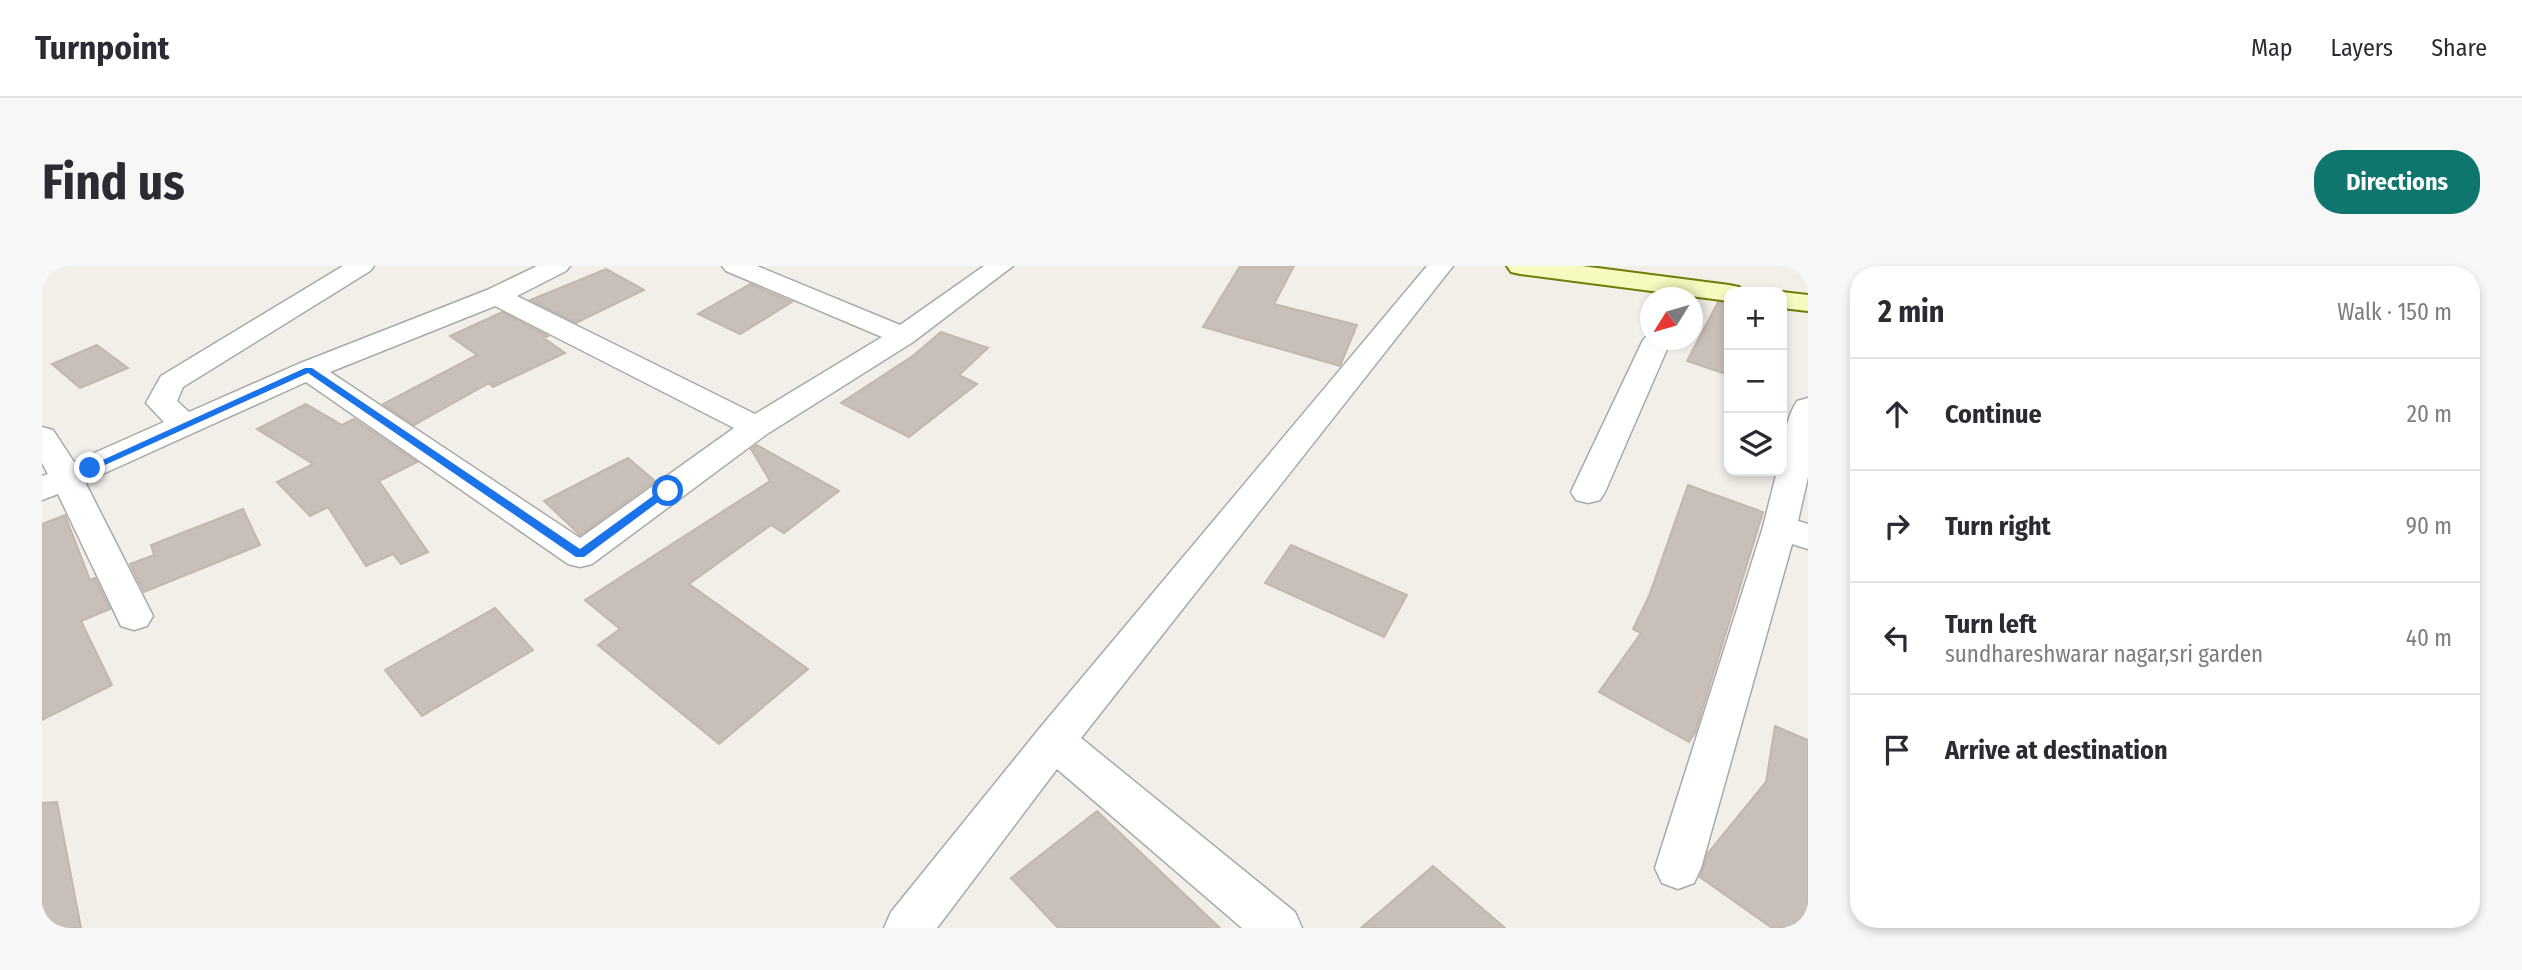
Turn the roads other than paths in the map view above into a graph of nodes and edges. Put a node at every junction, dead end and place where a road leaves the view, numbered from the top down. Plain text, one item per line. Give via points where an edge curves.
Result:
1 (361, 266) edge
2 (557, 266) edge
3 (734, 266) edge
4 (1000, 266) edge
5 (1440, 266) edge
6 (1520, 266) edge
7 (1648, 287) edge
8 (1703, 292) edge
9 (1724, 293) edge
10 (496, 296) junction
11 (1787, 301) edge
12 (1808, 303) edge
13 (903, 336) junction
14 (1652, 350) edge
15 (308, 370) junction
16 (1808, 407) edge
17 (185, 425) junction
18 (756, 427) junction
19 (42, 436) edge
20 (54, 484) edge
21 (1588, 492) dead end
22 (1794, 532) edge
23 (134, 616) dead end
24 (1054, 741) junction
25 (1678, 868) dead end
26 (908, 928) edge
27 (1278, 928) edge

1 - 17 street via 171,382 161,403
2 - 10 street
3 - 13 street
4 - 13 street
5 - 24 street
6 - 7 main road
8 - 9 main road
10 - 15 street
10 - 18 street
11 - 12 main road
13 - 18 street
14 - 21 street
15 - 17 street
15 - 18 street via 580,555
16 - 22 street
17 - 20 street
19 - 20 street
20 - 23 street
22 - 25 street via 1742,646
24 - 26 street
24 - 27 street

